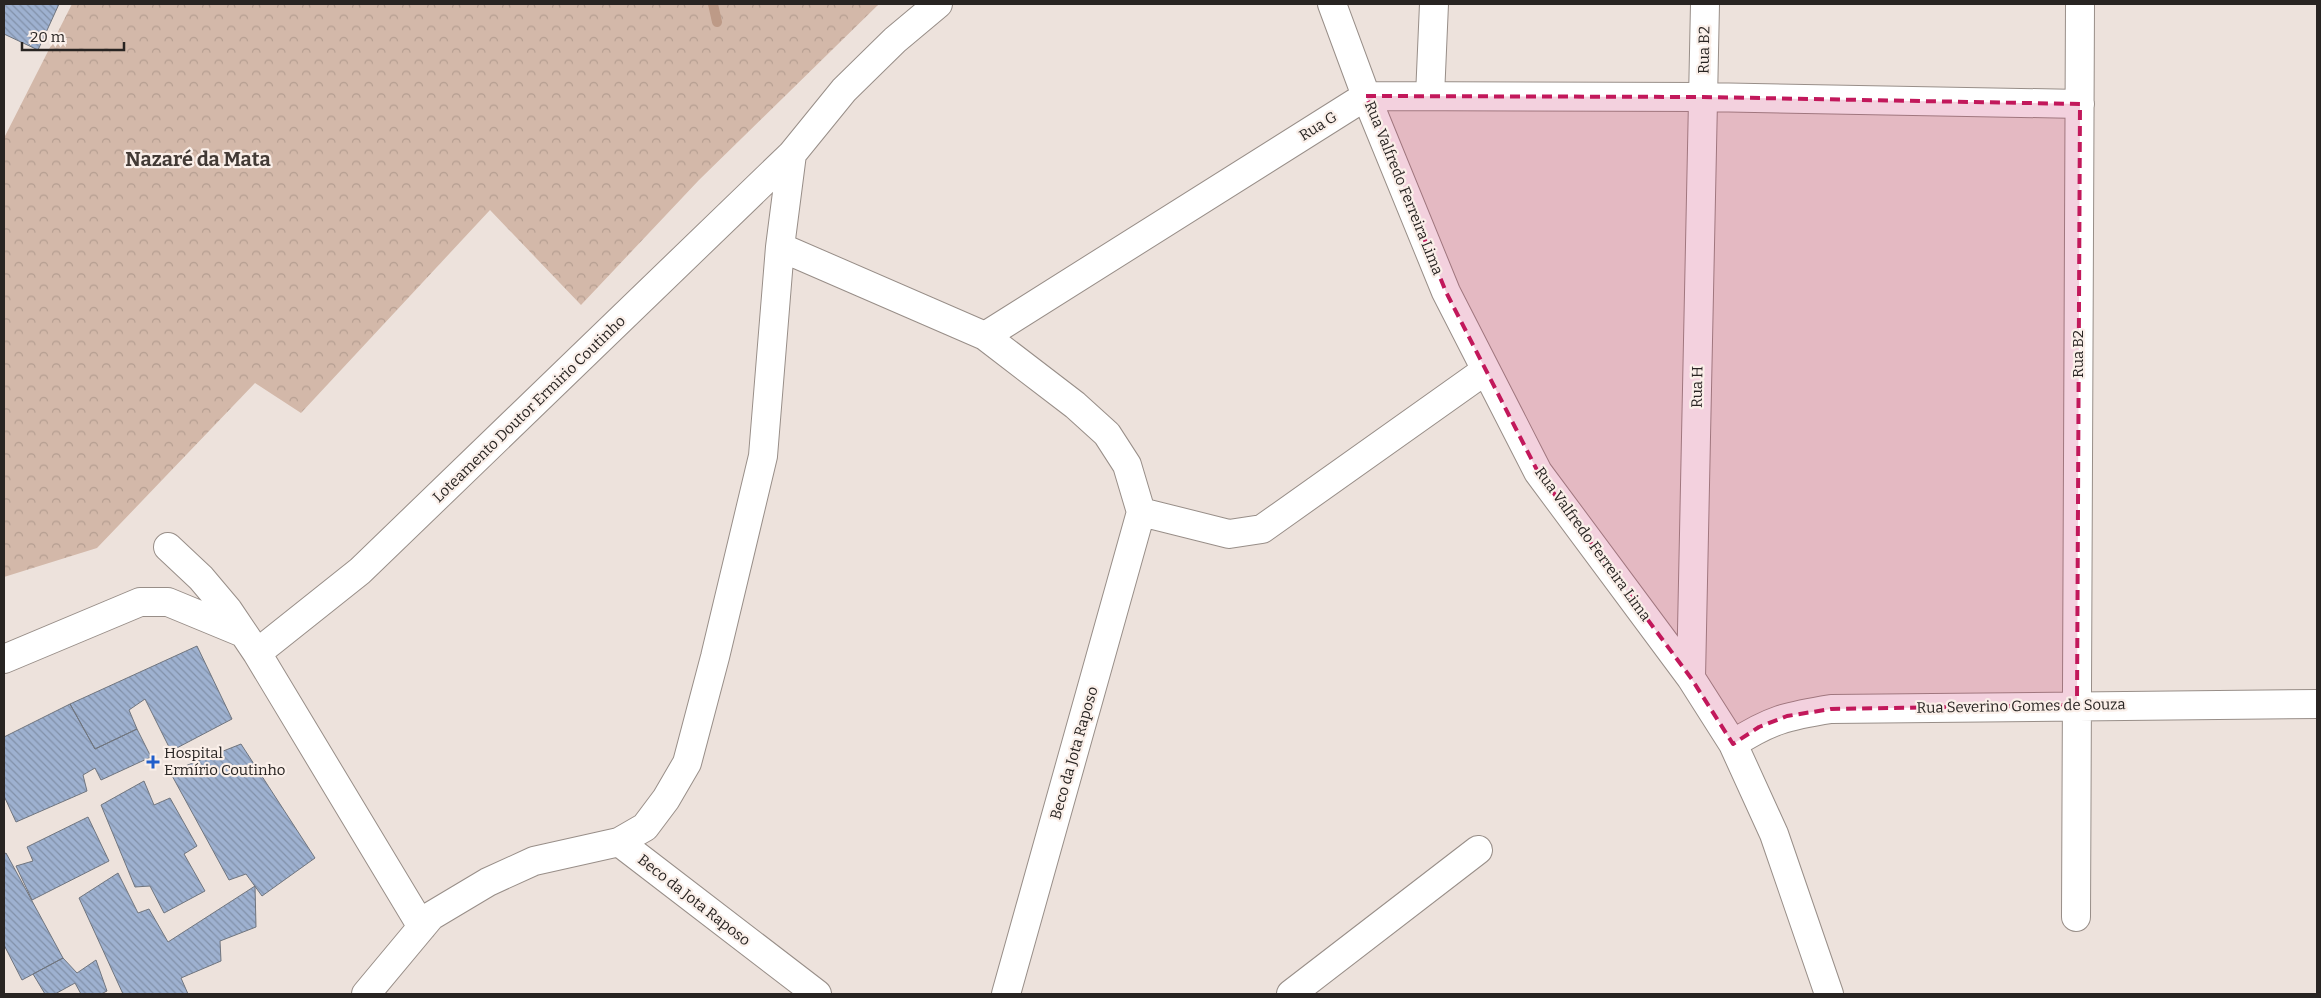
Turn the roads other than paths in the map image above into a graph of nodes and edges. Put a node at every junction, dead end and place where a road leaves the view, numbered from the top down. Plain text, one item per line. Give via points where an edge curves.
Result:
1 (938, 4) edge
2 (1332, 4) edge
3 (1434, 4) edge
4 (1705, 4) edge
5 (2080, 4) edge
6 (1366, 96) junction
7 (1430, 96) junction
8 (1703, 96) junction
9 (2080, 104) junction
10 (792, 154) junction
11 (780, 247) junction
12 (985, 336) junction
13 (1486, 370) junction
14 (1142, 512) junction
15 (168, 547) dead end
16 (250, 643) junction
17 (4, 659) edge
18 (1692, 678) junction
19 (2317, 704) edge
20 (2077, 705) junction
21 (1733, 744) junction
22 (619, 842) junction
23 (1478, 850) dead end
24 (2076, 917) dead end
25 (422, 927) junction
26 (366, 994) edge
27 (817, 994) edge
28 (1006, 994) edge
29 (1291, 994) edge
30 (1829, 994) edge

1 - 10 street, Loteamento Doutor Ermirio Coutinho via 844,90
2 - 6 street, Rua Valfredo Ferreira Lima
3 - 7 street
4 - 8 street, Rua B2
5 - 9 street, Rua B2
6 - 7 street
6 - 12 street, Rua G
6 - 13 street, Rua Valfredo Ferreira Lima via 1446,292
7 - 8 street
8 - 9 street
8 - 18 street, Rua H
9 - 20 street, Rua B2
10 - 11 street
10 - 16 street, Loteamento Doutor Ermirio Coutinho via 360,571
11 - 12 street
11 - 22 street via 763,456 687,763 645,827
12 - 14 street via 1107,434 1127,465
13 - 14 street via 1262,529 1229,534
13 - 18 street, Rua Valfredo Ferreira Lima via 1538,472
14 - 28 street, Beco da Jota Raposo
15 - 16 street via 201,578
16 - 17 street via 168,602 140,602
16 - 25 street
18 - 21 street, Rua Valfredo Ferreira Lima
19 - 20 street, Rua Severino Gomes de Souza
20 - 21 street, Rua Severino Gomes de Souza via 1830,709 1787,716 1759,727
20 - 24 street, Rua B2
21 - 30 street, Rua Valfredo Ferreira Lima via 1774,834
22 - 25 street via 534,861 488,882 430,916
22 - 27 street, Beco da Jota Raposo
23 - 29 street
25 - 26 street

